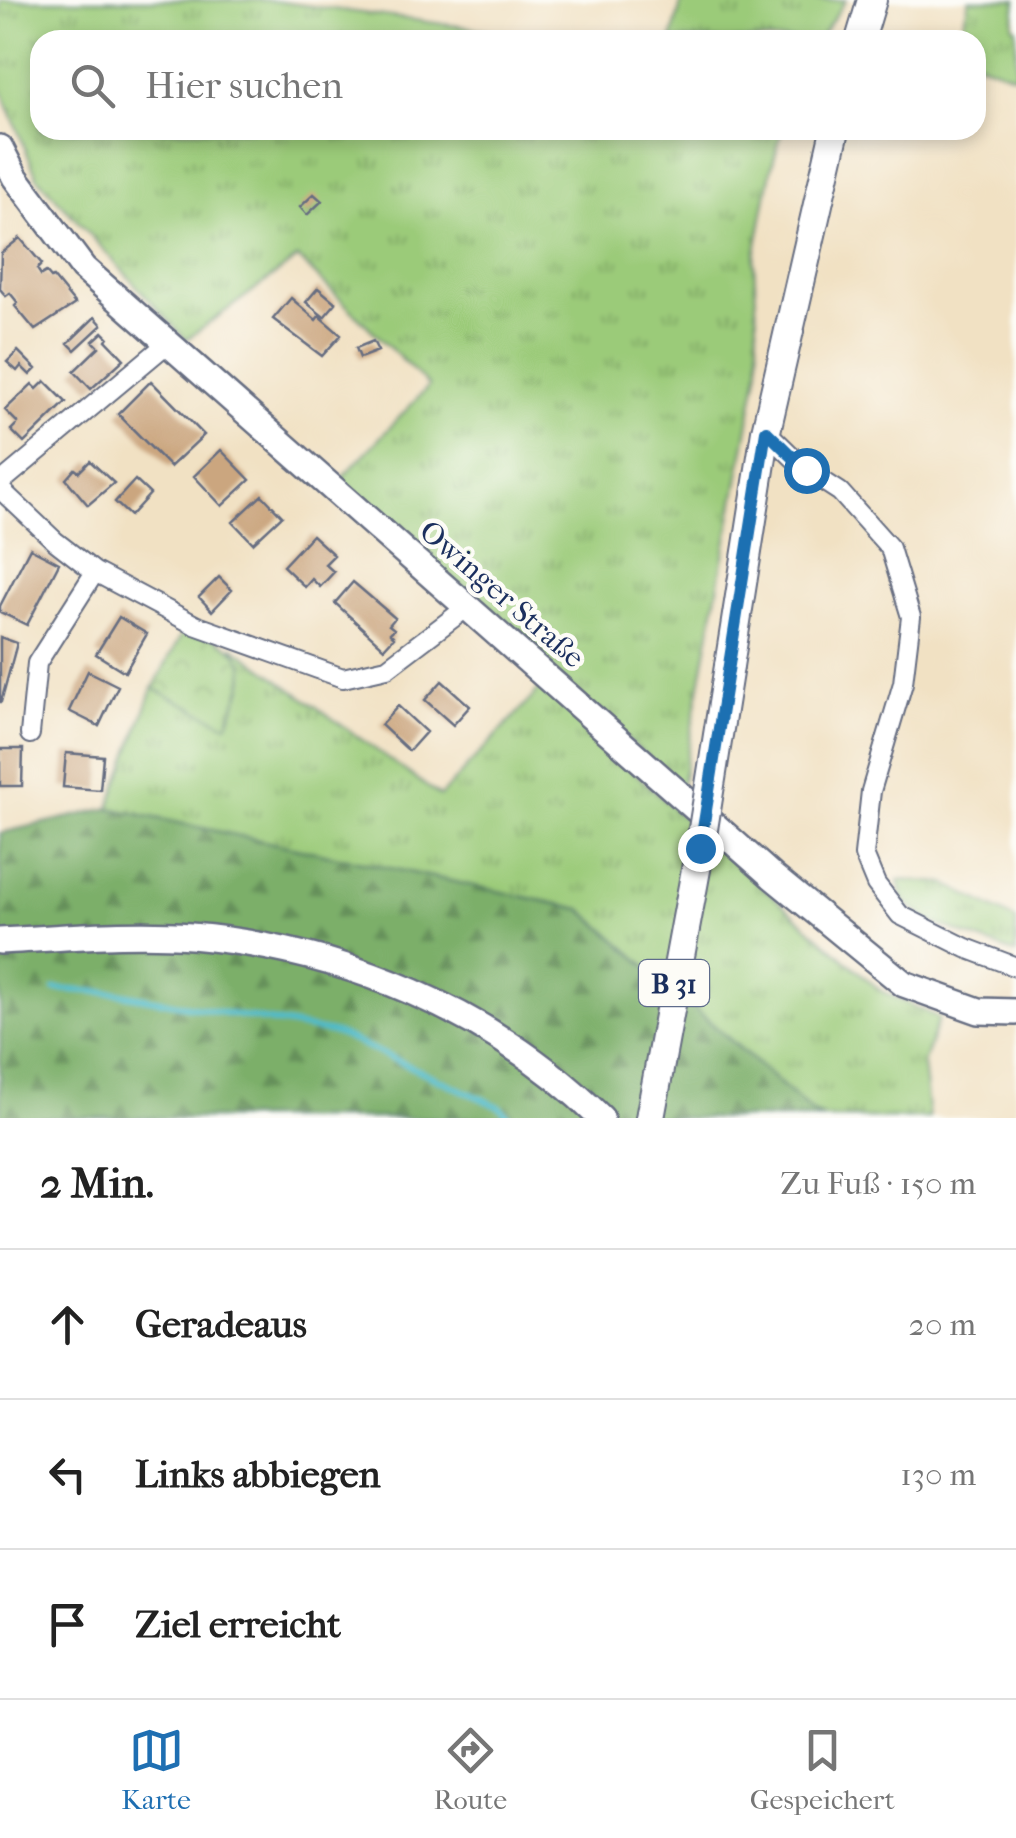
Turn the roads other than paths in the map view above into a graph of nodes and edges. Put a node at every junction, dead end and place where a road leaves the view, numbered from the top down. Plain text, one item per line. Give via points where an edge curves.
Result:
1 (872, 0) edge
2 (863, 30) edge
3 (833, 140) edge
4 (0, 148) edge
5 (169, 342) junction
6 (766, 431) junction
7 (0, 486) edge
8 (96, 572) junction
9 (466, 608) junction
10 (30, 734) dead end
11 (0, 941) edge
12 (1016, 967) edge
13 (1016, 1012) edge
14 (601, 1118) edge
15 (650, 1118) edge

1 - 2 main road
3 - 6 main road, B 31
4 - 5 street, Owinger Straße via 84,268
5 - 7 street
5 - 9 street, Owinger Straße
6 - 12 street via 840,492 890,548 911,618 903,683 871,791 864,855 876,884 900,914
6 - 15 main road, B 31, bridge
7 - 8 street
8 - 9 street via 195,625 344,678 387,668
8 - 10 street via 37,663
9 - 13 street, Owinger Straße via 904,984 979,1011
11 - 14 street via 186,936 348,966 491,1032 548,1070

